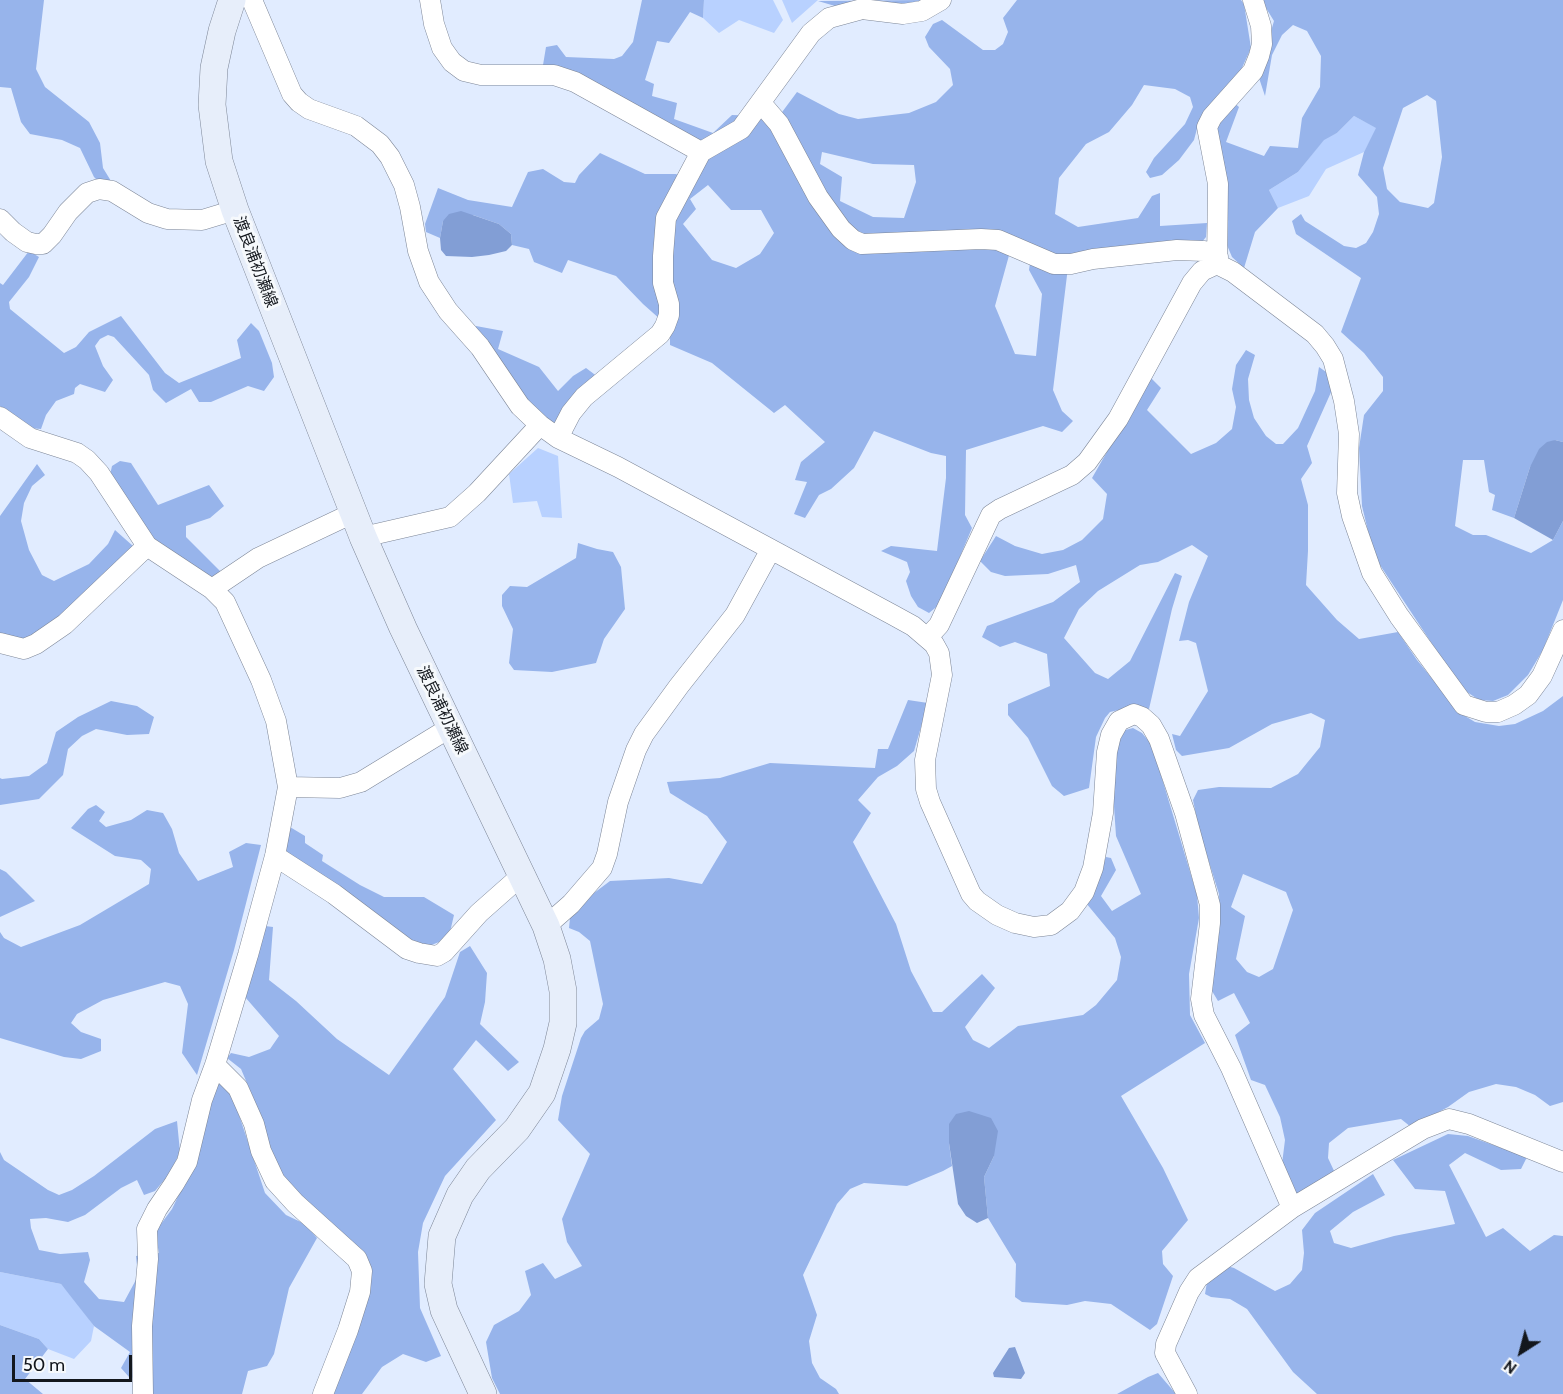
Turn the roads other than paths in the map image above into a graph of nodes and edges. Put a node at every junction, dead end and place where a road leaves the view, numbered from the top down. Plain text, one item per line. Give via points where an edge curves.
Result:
1 (232, 0) edge
2 (252, 0) edge
3 (430, 0) edge
4 (941, 0) edge
5 (1253, 0) edge
6 (761, 103) junction
7 (701, 152) junction
8 (235, 210) junction
9 (0, 219) edge
10 (1218, 261) junction
11 (0, 417) edge
12 (540, 424) junction
13 (558, 438) junction
14 (358, 525) junction
15 (147, 546) junction
16 (771, 551) junction
17 (212, 589) junction
18 (1563, 630) edge
19 (928, 637) junction
20 (0, 643) edge
21 (451, 727) junction
22 (288, 787) junction
23 (274, 856) junction
24 (522, 875) junction
25 (546, 926) junction
26 (215, 1065) junction
27 (1563, 1162) edge
28 (1292, 1208) junction
29 (143, 1394) edge
30 (323, 1394) edge
31 (483, 1394) edge
32 (1187, 1394) edge

1 - 8 main road, 渡良浦初瀬線 via 214,68 212,105 219,160
2 - 12 street via 291,94 298,102 356,126 385,151 404,185 429,282 448,311 480,346 520,406
3 - 7 street via 442,48 464,71 481,75 554,75 586,88
4 - 6 street via 903,14 862,9 829,18 812,33
5 - 10 street via 1261,26 1259,56 1253,70 1207,127 1218,184
6 - 7 street via 741,129
6 - 10 street via 779,123 818,197 841,229 862,244 998,240 1054,264 1177,250 1204,251
7 - 13 street via 666,218 663,283 669,315 665,326 585,398 571,413
8 - 9 street via 202,220 167,219 148,213 112,191 99,189 87,193 43,244 27,242
8 - 14 main road, 渡良浦初瀬線
10 - 18 street via 1315,334 1333,359 1349,434 1347,493 1372,573 1464,705 1498,712 1528,695 1542,676
10 - 19 street via 1192,283 1118,419 1087,462 1072,475 991,515 939,625
11 - 15 street via 30,438 87,460
12 - 13 street
12 - 14 street via 450,517
13 - 16 street
14 - 17 street via 258,558
14 - 21 main road, 渡良浦初瀬線
15 - 17 street
15 - 20 street via 65,624 36,644 24,649
16 - 19 street
16 - 25 street via 735,615 644,734 618,802 602,868
17 - 22 street via 225,602 261,680 276,721
19 - 28 street via 939,653 942,675 925,760 926,789 971,894 986,908 1015,923 1051,925 1078,901 1090,879 1098,844 1111,735 1119,721 1134,714 1151,724 1185,813 1210,904 1201,999 1204,1015
21 - 22 street via 361,782 340,788
21 - 24 main road, 渡良浦初瀬線
22 - 23 street
23 - 24 street via 334,894 407,949 437,956
23 - 26 street
24 - 25 main road, 渡良浦初瀬線
25 - 31 main road, 渡良浦初瀬線 via 563,991 562,1023 551,1067 529,1114 478,1169 460,1195 442,1236 438,1260 444,1310
26 - 29 street via 187,1162 147,1229
26 - 30 street via 238,1088 275,1181 357,1259 362,1271 348,1330
27 - 28 street via 1449,1119 1423,1129
28 - 32 street via 1198,1278 1189,1292 1165,1353

